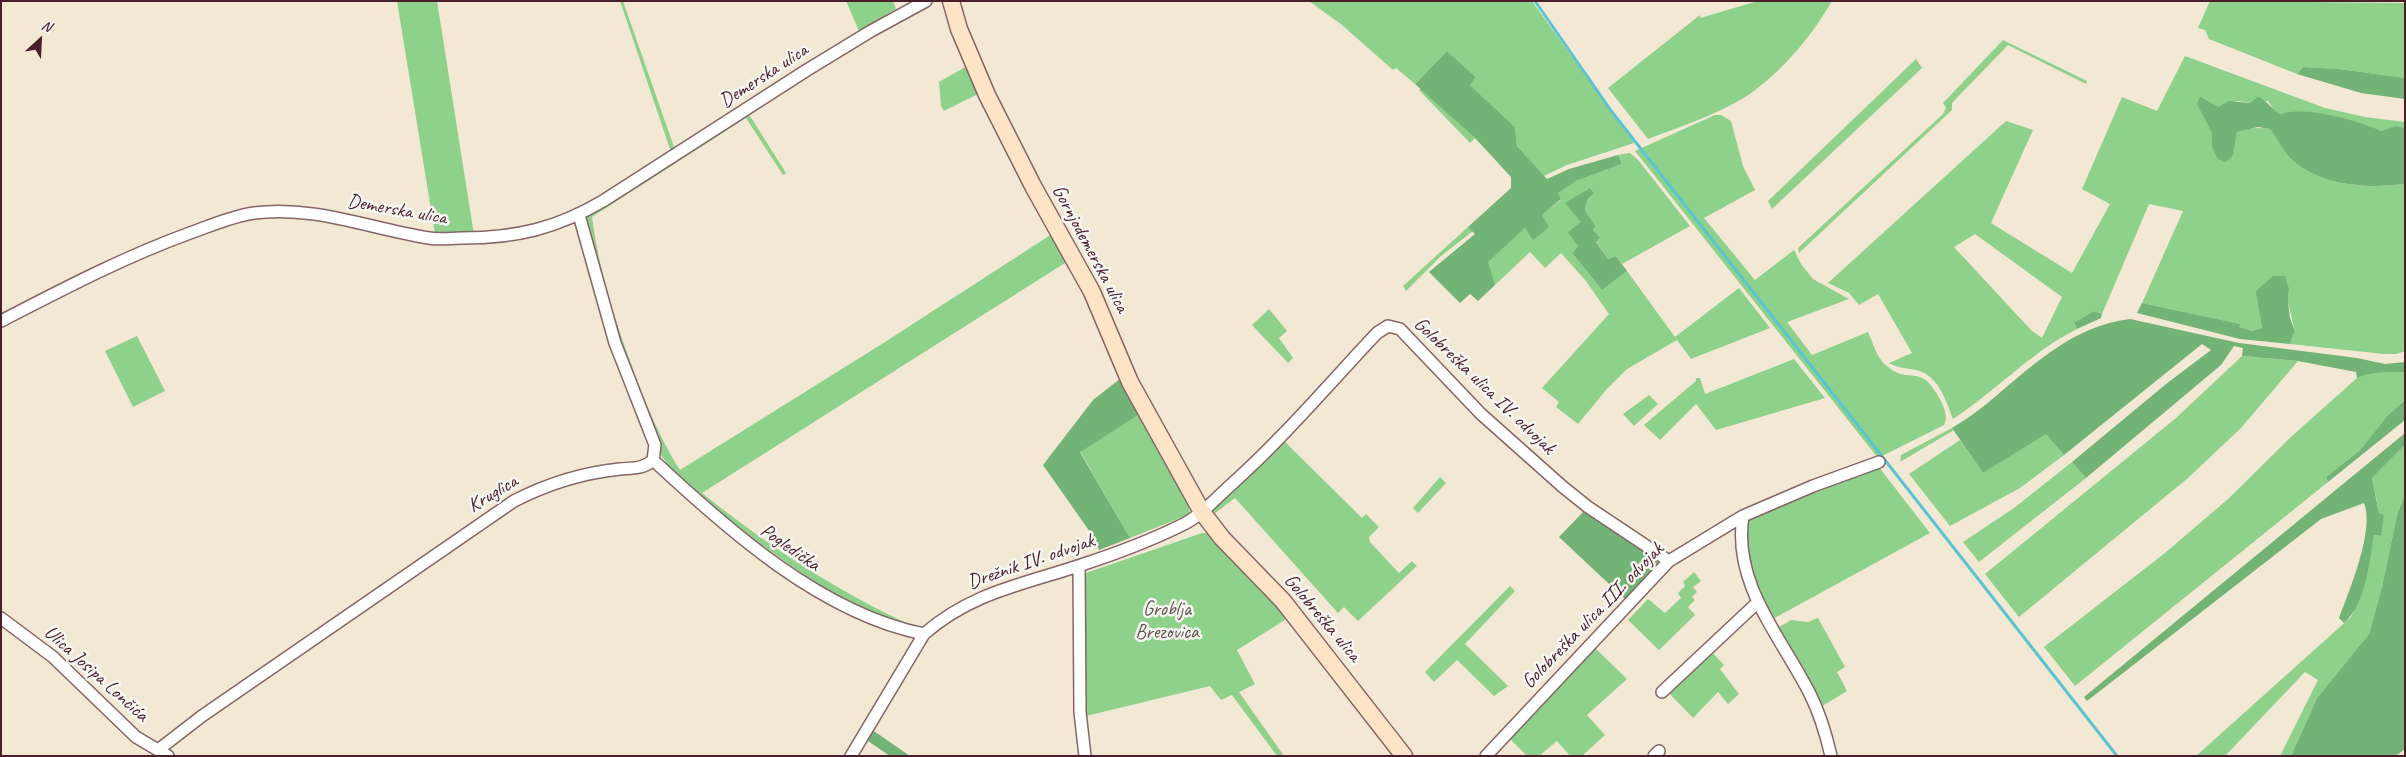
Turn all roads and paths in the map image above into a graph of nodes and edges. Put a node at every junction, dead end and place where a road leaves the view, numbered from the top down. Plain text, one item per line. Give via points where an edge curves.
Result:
1 (926, 1) edge
2 (951, 1) edge
3 (580, 215) junction
4 (1, 321) edge
5 (653, 460) junction
6 (1879, 462) dead end
7 (1202, 512) junction
8 (1743, 516) junction
9 (1669, 560) junction
10 (1079, 566) junction
11 (1758, 602) junction
12 (1, 618) edge
13 (924, 634) junction
14 (1662, 692) dead end
15 (163, 753) edge
16 (851, 756) edge
17 (1085, 756) edge
18 (1404, 756) edge
19 (1486, 756) edge
20 (1831, 756) edge

1 - 3 street, Demerska ulica via 823,60
2 - 7 street, Gornjodemerska ulica via 987,95 1092,292 1130,382
3 - 4 street, Demerska ulica via 512,236 431,239 319,215 253,213 142,251
3 - 5 street via 615,343 655,445
5 - 13 street, Pogledička via 731,529 813,588 865,617 897,629
5 - 15 street, Kruglica via 641,468 569,477 514,501 202,716
6 - 8 street, Golobreška ulica III. odvojak
7 - 9 street, Golobreška ulica IV. odvojak via 1286,433 1377,333 1393,326 1400,329 1481,414 1563,487
7 - 10 street, Drežnik IV. odvojak via 1185,524
7 - 18 street, Golobreška ulica via 1222,538 1283,601
8 - 9 street, Golobreška ulica III. odvojak
8 - 11 street via 1741,547
9 - 19 street, Golobreška ulica III. odvojak
10 - 13 street, Drežnik IV. odvojak via 970,602 941,619
10 - 17 street via 1080,712
11 - 14 street
11 - 20 street via 1810,693 1826,733
12 - 15 street, Ulica Josipa Lončića via 53,657 136,737
13 - 16 street, Drežnik IV. odvojak

